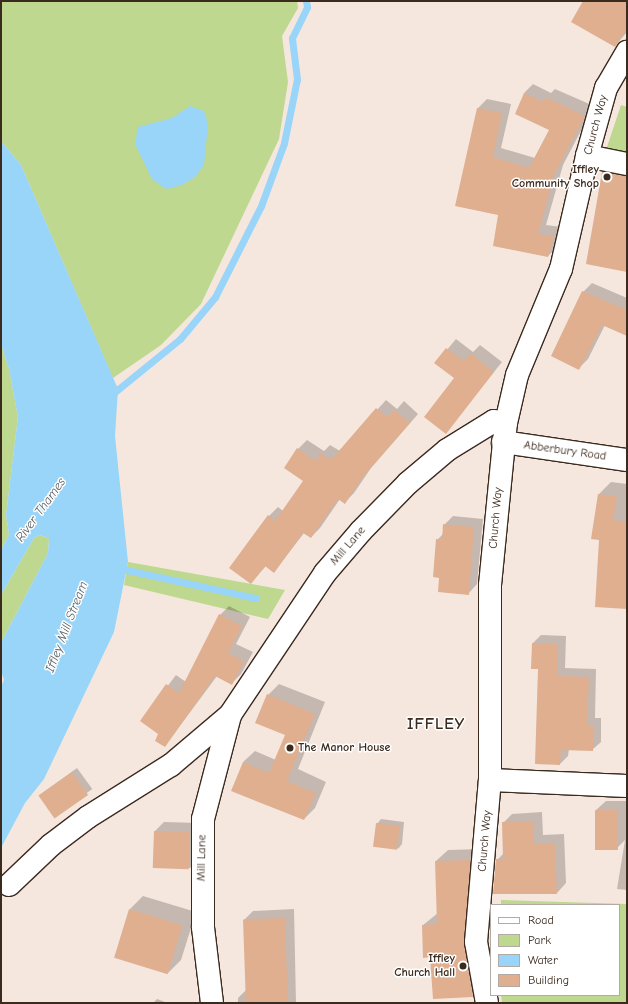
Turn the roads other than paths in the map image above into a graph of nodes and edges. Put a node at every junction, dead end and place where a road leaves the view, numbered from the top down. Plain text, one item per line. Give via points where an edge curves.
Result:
1 (627, 52) edge
2 (587, 156) junction
3 (627, 164) edge
4 (504, 433) junction
5 (627, 460) edge
6 (230, 715) junction
7 (490, 780) junction
8 (627, 786) edge
9 (9, 885) dead end
10 (212, 1003) edge
11 (487, 1003) edge

1 - 2 street, Church Way via 606,88
2 - 3 street
2 - 4 street, Church Way via 561,269 517,375
4 - 5 street, Abberbury Road
4 - 6 street, Mill Lane via 494,421 447,450 408,483 361,531 325,573
4 - 7 street, Church Way via 490,585
6 - 9 street, Mill Lane via 171,765 88,817 51,845
6 - 10 street, Mill Lane via 203,819 203,927
7 - 8 street
7 - 11 street, Church Way via 476,942

